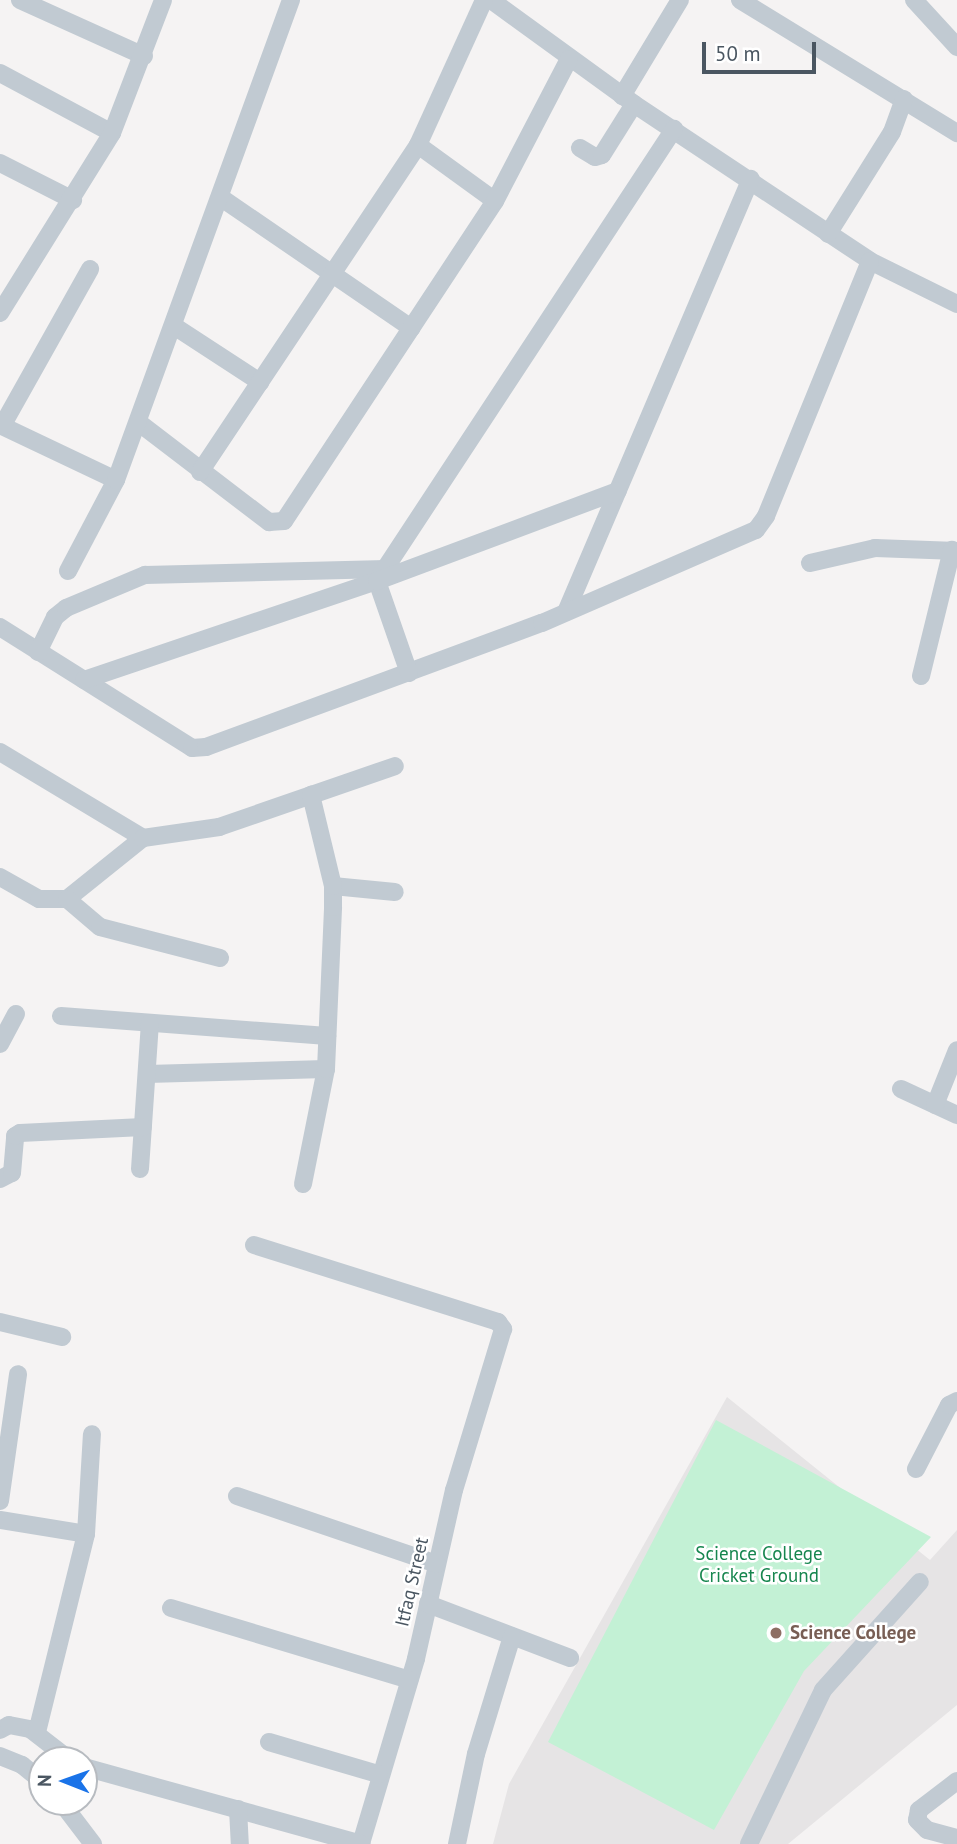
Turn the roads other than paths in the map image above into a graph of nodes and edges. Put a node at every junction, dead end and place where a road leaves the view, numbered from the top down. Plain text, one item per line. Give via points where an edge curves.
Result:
1 (20, 0) edge
2 (163, 0) edge
3 (291, 0) edge
4 (484, 0) edge
5 (491, 0) edge
6 (680, 0) edge
7 (740, 0) edge
8 (915, 0) edge
9 (957, 47) edge
10 (144, 56) junction
11 (569, 59) junction
12 (0, 73) edge
13 (904, 99) junction
14 (628, 100) junction
15 (674, 129) junction
16 (957, 133) edge
17 (112, 134) junction
18 (418, 145) junction
19 (580, 148) dead end
20 (0, 163) edge
21 (751, 179) junction
22 (220, 197) junction
23 (73, 200) junction
24 (495, 201) junction
25 (828, 234) junction
26 (870, 261) junction
27 (90, 270) dead end
28 (331, 275) junction
29 (957, 304) edge
30 (0, 313) edge
31 (174, 326) junction
32 (411, 328) junction
33 (260, 382) junction
34 (138, 422) junction
35 (1, 426) edge
36 (200, 472) junction
37 (116, 480) junction
38 (618, 491) junction
39 (954, 550) edge
40 (810, 564) dead end
41 (68, 571) dead end
42 (382, 575) junction
43 (566, 612) junction
44 (0, 627) edge
45 (38, 652) junction
46 (409, 673) junction
47 (921, 676) dead end
48 (83, 680) junction
49 (0, 752) edge
50 (395, 766) dead end
51 (311, 795) junction
52 (144, 838) junction
53 (0, 877) edge
54 (332, 887) junction
55 (395, 892) dead end
56 (67, 899) junction
57 (220, 958) dead end
58 (16, 1014) dead end
59 (61, 1016) dead end
60 (150, 1023) junction
61 (327, 1036) junction
62 (0, 1044) edge
63 (957, 1050) edge
64 (326, 1069) junction
65 (147, 1074) junction
66 (901, 1089) dead end
67 (934, 1105) junction
68 (957, 1115) edge
69 (143, 1127) junction
70 (140, 1169) dead end
71 (0, 1180) edge
72 (303, 1184) dead end
73 (254, 1245) dead end
74 (0, 1322) edge
75 (62, 1337) dead end
76 (18, 1374) dead end
77 (957, 1401) edge
78 (92, 1434) dead end
79 (916, 1469) dead end
80 (237, 1496) dead end
81 (0, 1502) edge
82 (0, 1520) edge
83 (86, 1534) junction
84 (437, 1564) junction
85 (920, 1582) dead end
86 (428, 1604) junction
87 (171, 1608) dead end
88 (512, 1636) junction
89 (570, 1658) dead end
90 (410, 1681) junction
91 (0, 1730) edge
92 (37, 1732) junction
93 (269, 1742) dead end
94 (54, 1746) edge
95 (0, 1756) edge
96 (28, 1770) edge
97 (98, 1771) edge
98 (378, 1774) junction
99 (957, 1782) edge
100 (238, 1809) junction
101 (72, 1816) edge
102 (957, 1838) edge
103 (93, 1844) edge
104 (240, 1844) edge
105 (361, 1844) edge
106 (457, 1844) edge
107 (750, 1844) edge

1 - 10 street
2 - 10 street
3 - 22 street
4 - 18 street
5 - 11 street
6 - 14 street
7 - 13 street
8 - 9 street
10 - 17 street
11 - 14 street
11 - 24 street
12 - 17 street
13 - 16 street
13 - 25 street via 892,132
14 - 15 street
14 - 19 street via 602,155 595,157
15 - 21 street
15 - 42 street
17 - 23 street
18 - 24 street
18 - 28 street
20 - 23 street
21 - 25 street
21 - 38 street
22 - 28 street
22 - 31 street
23 - 30 street
24 - 32 street
25 - 26 street
26 - 29 street
26 - 43 street via 766,516 756,530
27 - 35 street
28 - 32 street
28 - 33 street
31 - 33 street
31 - 34 street
32 - 36 street via 284,521 269,522
33 - 36 street
34 - 36 street
34 - 37 street
35 - 37 street
37 - 41 street
38 - 42 street
38 - 43 street
39 - 40 street via 875,548
39 - 47 street
42 - 45 street via 145,575 66,608 55,617
42 - 46 street
42 - 48 street
43 - 46 street
44 - 45 street
45 - 48 street
46 - 48 street via 206,747 192,748
49 - 52 street
50 - 51 street
51 - 52 street via 219,827
51 - 54 street
52 - 56 street
53 - 56 street via 39,899
54 - 55 street
54 - 61 street
56 - 57 street via 100,928
58 - 62 street
59 - 60 street
60 - 61 street
60 - 65 street
61 - 64 street
63 - 67 street
64 - 65 street
64 - 72 street
65 - 69 street
66 - 67 street
67 - 68 street
69 - 70 street
69 - 71 street via 20,1133 15,1136 12,1173
73 - 84 street, Itfaq Street via 498,1322 503,1329 454,1490
74 - 75 street
76 - 81 street
77 - 79 street via 949,1405
78 - 83 street
80 - 84 street
82 - 83 street
83 - 92 street
84 - 86 street, Itfaq Street
85 - 107 street via 823,1690
86 - 88 street
86 - 90 street, Itfaq Street
87 - 90 street
88 - 89 street
88 - 106 street via 476,1754
90 - 98 street, Itfaq Street
91 - 92 street via 9,1726
92 - 94 street
93 - 98 street
95 - 96 street
97 - 100 street
98 - 105 street, Itfaq Street
99 - 102 street via 919,1810 917,1819 927,1830
100 - 104 street
100 - 105 street
101 - 103 street

